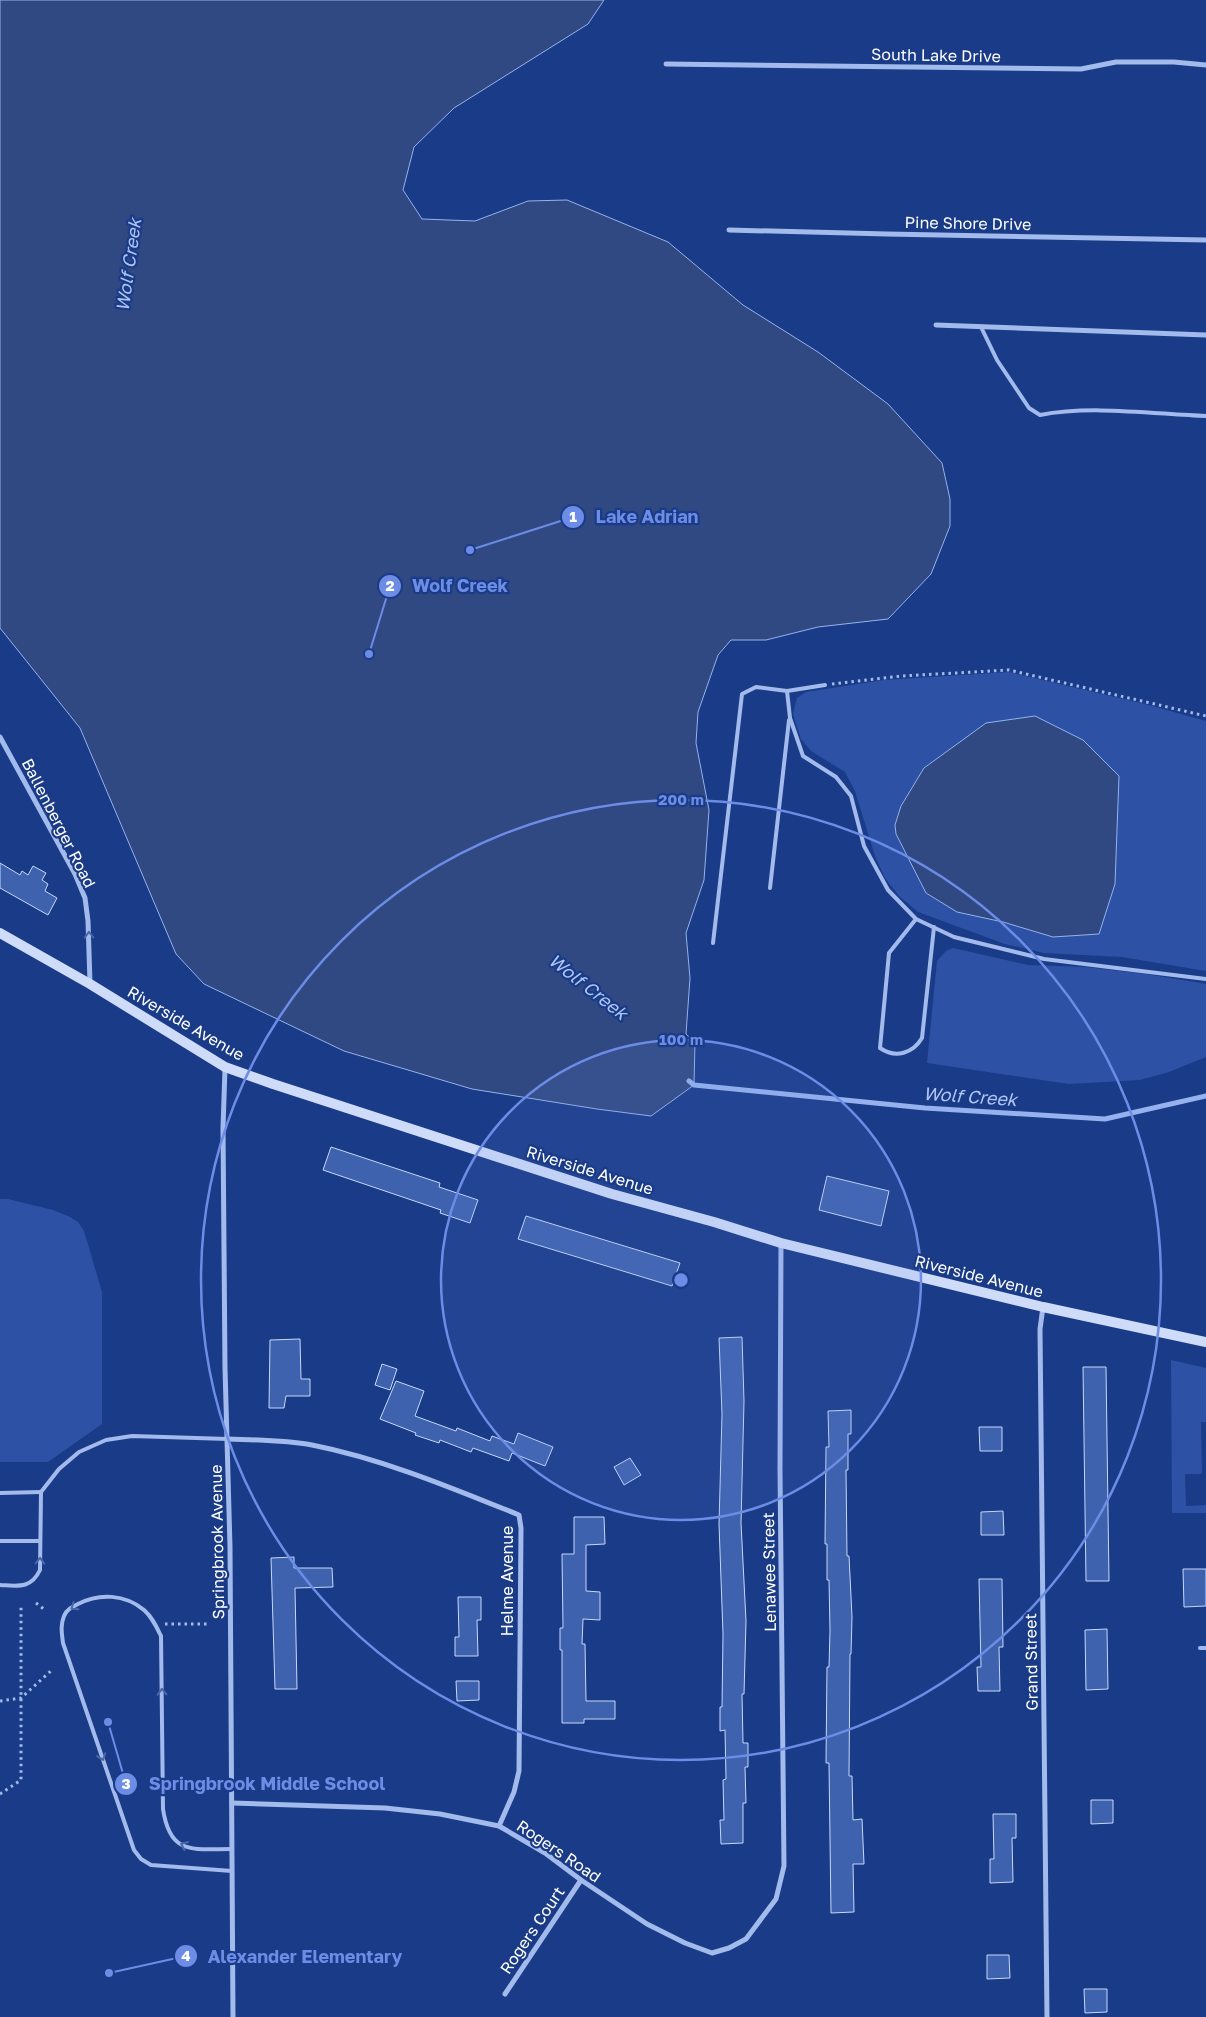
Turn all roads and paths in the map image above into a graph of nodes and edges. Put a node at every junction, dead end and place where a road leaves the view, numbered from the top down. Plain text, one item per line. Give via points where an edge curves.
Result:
1 (666, 64) dead end
2 (1206, 65) edge
3 (729, 230) dead end
4 (1206, 240) edge
5 (936, 325) dead end
6 (981, 327) junction
7 (1206, 335) edge
8 (1206, 416) edge
9 (824, 685) joint
10 (787, 691) junction
11 (1206, 716) edge
12 (790, 718) junction
13 (0, 737) edge
14 (770, 888) dead end
15 (916, 919) junction
16 (934, 928) junction
17 (0, 933) edge
18 (713, 943) dead end
19 (1206, 979) edge
20 (90, 984) junction
21 (225, 1067) junction
22 (781, 1243) junction
23 (1043, 1307) junction
24 (1206, 1342) edge
25 (228, 1439) junction
26 (0, 1492) edge
27 (41, 1492) junction
28 (0, 1541) edge
29 (40, 1541) junction
30 (0, 1585) edge
31 (21, 1604) dead end
32 (36, 1604) dead end
33 (45, 1610) dead end
34 (165, 1624) dead end
35 (209, 1624) dead end
36 (1200, 1648) dead end
37 (1206, 1648) edge
38 (53, 1669) dead end
39 (21, 1698) junction
40 (0, 1701) edge
41 (0, 1794) edge
42 (232, 1803) junction
43 (499, 1826) junction
44 (232, 1849) junction
45 (232, 1872) junction
46 (581, 1880) junction
47 (776, 1899) joint
48 (505, 1994) dead end
49 (233, 2017) edge
50 (1047, 2017) edge

1 - 2 street, South Lake Drive via 1081,69 1116,62
3 - 4 street, Pine Shore Drive
5 - 6 street
6 - 7 street
6 - 8 lane via 997,360 1029,408 1040,415 1088,411
9 - 10 lane
9 - 11 path via 902,676 1009,670
10 - 12 lane
10 - 18 lane via 756,687 742,694
12 - 14 lane
12 - 15 lane via 803,756 836,777 851,796 864,846 888,890
20 -> 13 street, Ballenberger Road via 85,898
15 - 16 lane
15 - 16 lane via 889,953 880,1048 886,1052 908,1053 922,1038
16 - 19 lane via 954,937 1044,959
17 - 20 street, Riverside Avenue
20 - 21 street, Riverside Avenue
21 - 22 street, Riverside Avenue via 612,1194
21 - 25 street, Springbrook Avenue via 223,1158
22 - 23 street, Riverside Avenue
22 - 47 street, Lenawee Street via 784,1866
23 - 24 street, Riverside Avenue
23 - 50 street, Grand Street via 1040,1329
25 - 27 lane via 132,1436 106,1440 79,1452 59,1469
25 - 42 street, Springbrook Avenue
25 - 43 street, Helme Avenue via 311,1445 375,1461 471,1494 518,1515 521,1528 518,1771 514,1792
26 - 27 lane
27 - 29 lane
28 - 29 lane
30 -> 29 lane via 20,1586 36,1579 40,1570
31 - 39 path
32 - 33 path
34 - 35 path
36 - 37 lane
38 - 39 path
39 - 40 path
39 - 41 path via 21,1780
42 - 43 street, Rogers Road via 385,1808 440,1814
42 - 44 street, Springbrook Avenue
43 - 46 street, Rogers Road via 545,1852
44 - 45 street, Springbrook Avenue
44 -> 45 lane via 183,1847 171,1837 166,1827 163,1809 161,1636 154,1621 129,1600 115,1597 100,1596 70,1607 64,1615 61,1629 63,1644 140,1860 151,1865
45 - 49 street, Springbrook Avenue
46 - 47 street, Rogers Road via 647,1924 712,1953 746,1939
46 - 48 street, Rogers Court

